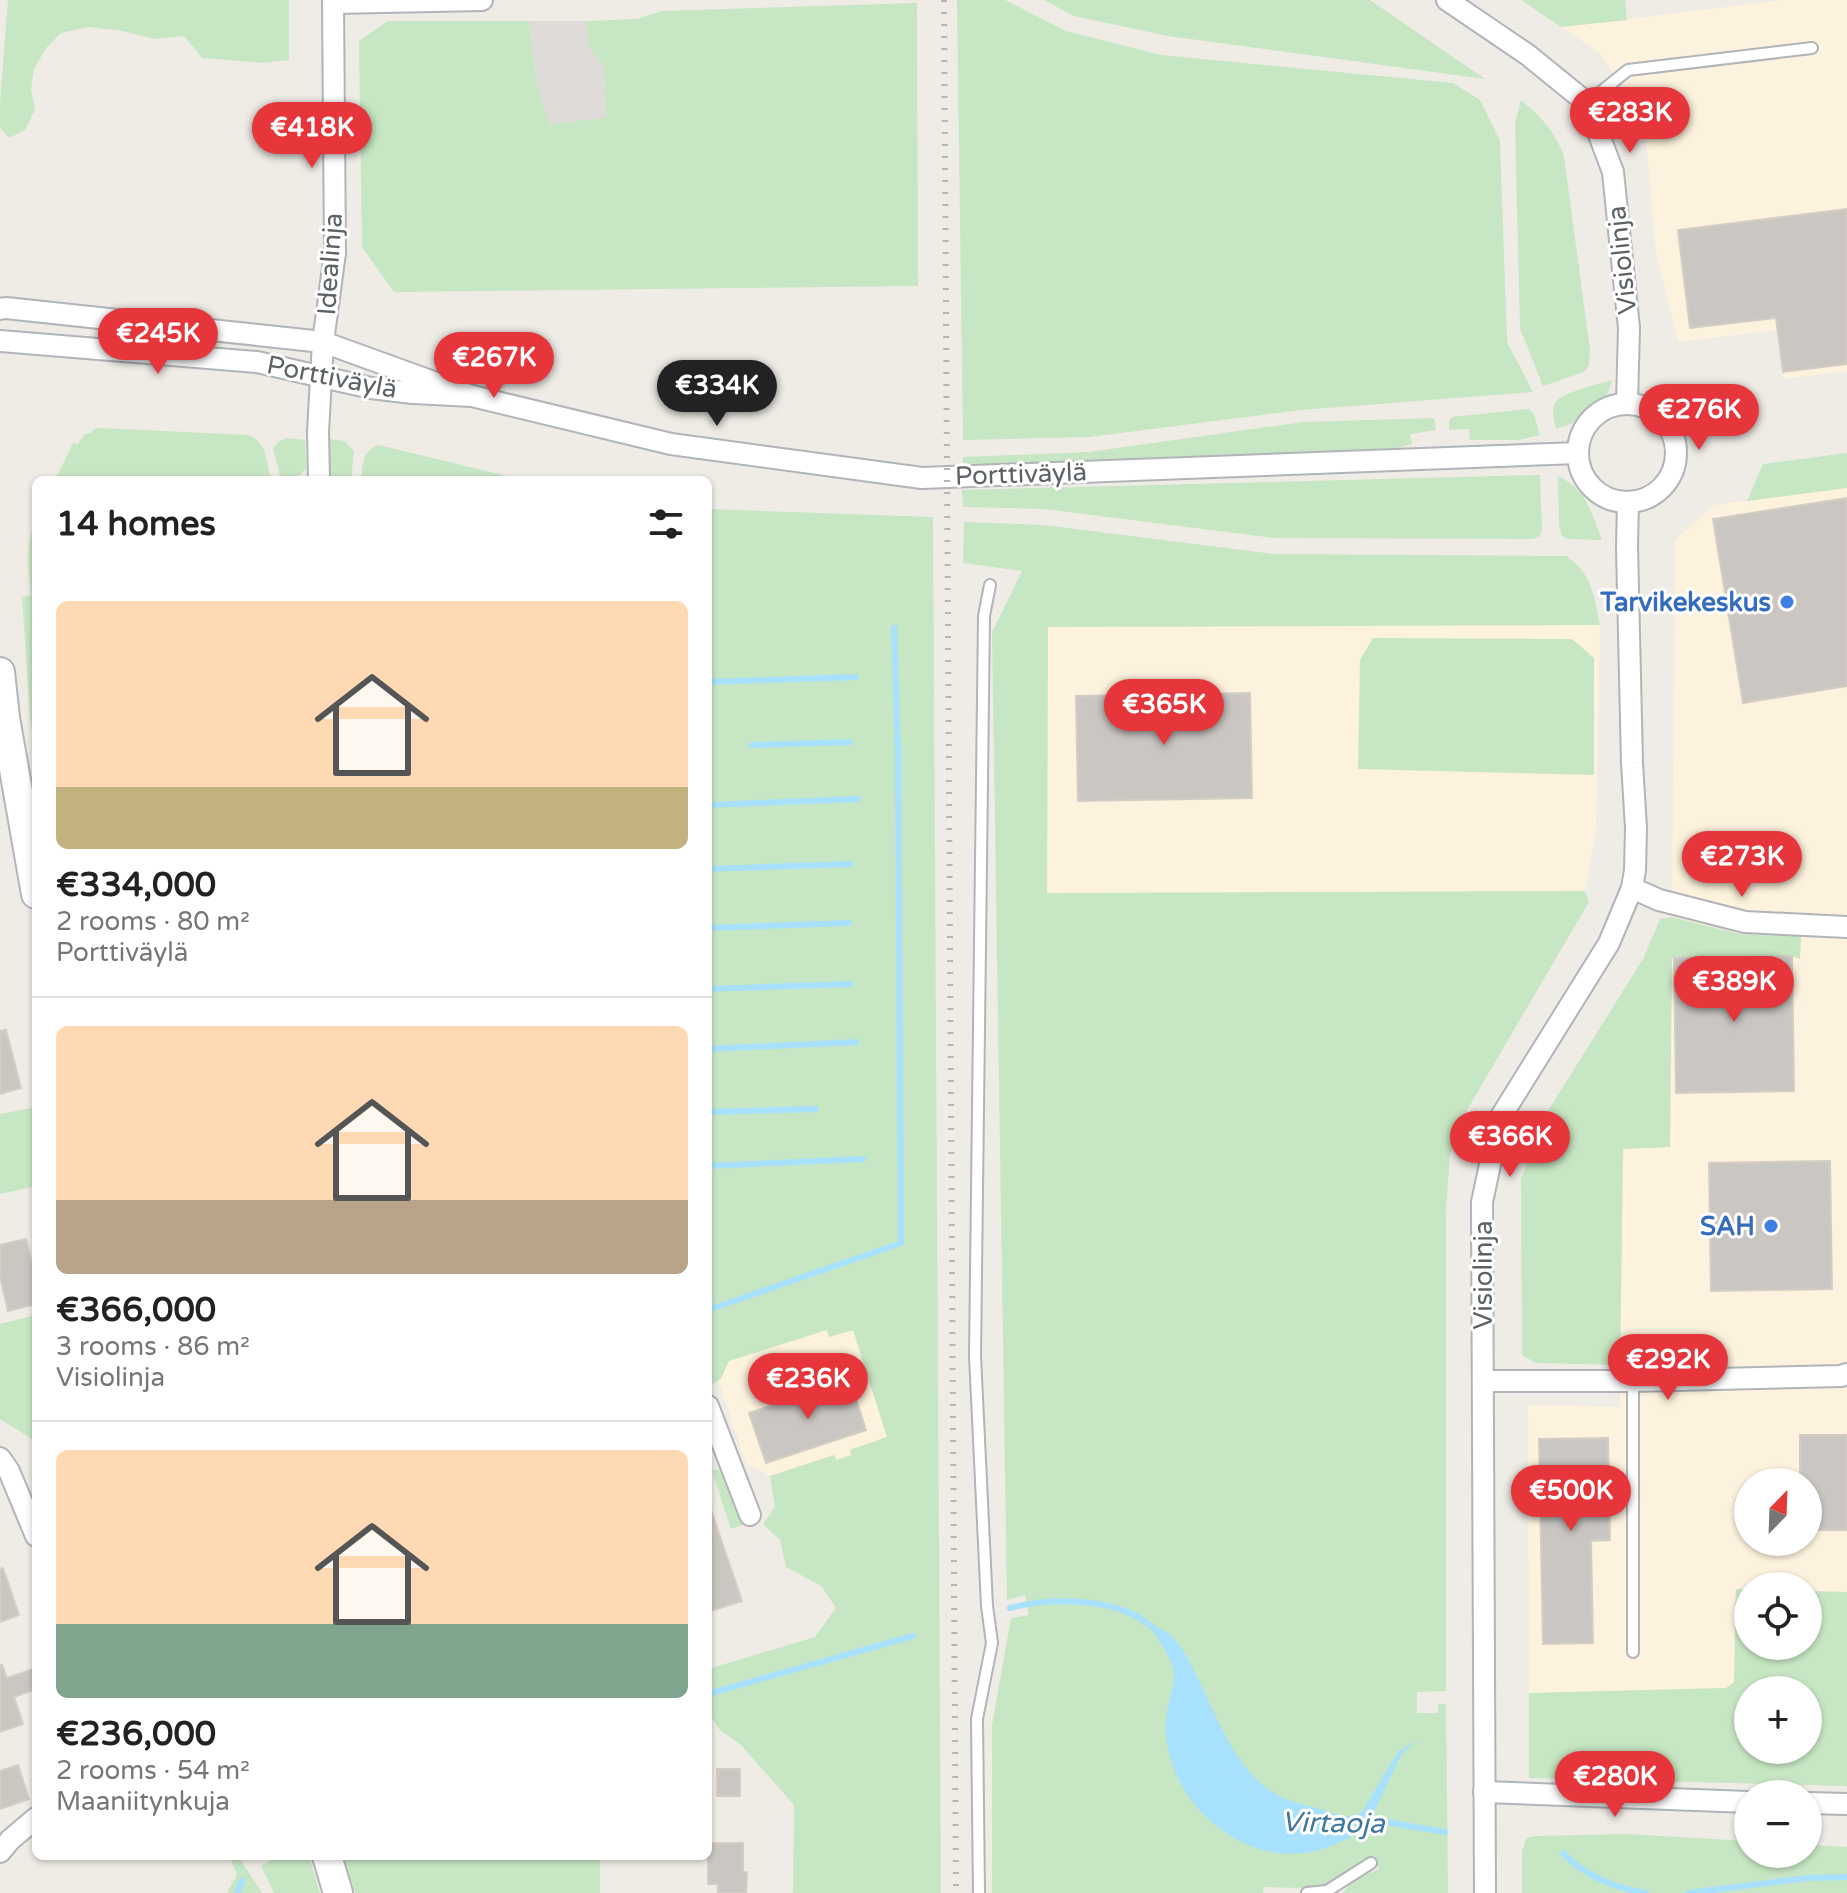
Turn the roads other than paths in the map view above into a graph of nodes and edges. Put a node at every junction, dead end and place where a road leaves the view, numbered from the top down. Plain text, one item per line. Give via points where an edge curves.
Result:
1 (482, 0) edge
2 (1447, 0) edge
3 (333, 2) edge
4 (1812, 48) dead end
5 (1587, 103) junction
6 (0, 309) edge
7 (0, 341) edge
8 (323, 342) junction
9 (321, 376) junction
10 (472, 396) junction
11 (1627, 403) junction
12 (1578, 453) junction
13 (319, 476) edge
14 (1628, 502) junction
15 (990, 585) dead end
16 (0, 672) edge
17 (32, 871) edge
18 (1632, 888) junction
19 (1847, 927) edge
20 (1847, 1374) edge
21 (1484, 1381) junction
22 (1633, 1381) junction
23 (712, 1416) edge
24 (0, 1458) edge
25 (750, 1515) dead end
26 (32, 1526) edge
27 (1633, 1652) dead end
28 (1484, 1792) junction
29 (1734, 1801) edge
30 (1822, 1803) edge
31 (1847, 1804) edge
32 (32, 1821) edge
33 (0, 1852) edge
34 (328, 1860) edge
35 (1371, 1863) dead end
36 (1328, 1892) edge
37 (338, 1893) edge
38 (979, 1893) edge
39 (1307, 1893) edge
40 (1485, 1893) edge

1 - 3 street
2 - 5 street
3 - 8 street, Idealinja via 335,253
4 - 5 lane via 1628,70
5 - 11 street, Visiolinja via 1613,172 1629,328
6 - 8 street, Porttiväylä
7 - 9 street, Porttiväylä via 257,362
8 - 9 street, Idealinja
8 - 10 street, Porttiväylä
9 - 10 street, Porttiväylä via 371,388
9 - 13 street, Idealinja
10 - 12 street, Porttiväylä via 671,444 922,478
11 - 12 street via 1592,418
11 - 14 street via 1662,417 1677,452 1663,487
12 - 14 street via 1584,478 1593,488
14 - 18 street, Visiolinja via 1636,828
15 - 38 lane via 984,616 975,1356 992,1643 977,1719
16 - 17 main road
18 - 19 street via 1745,922
18 - 21 street, Visiolinja via 1609,943 1500,1118 1482,1202
20 - 22 street
21 - 22 street
21 - 28 street, Visiolinja
22 - 27 lane
23 - 25 street
24 - 26 street
28 - 29 street
28 - 40 street, Visiolinja
30 - 31 street
32 - 33 street
34 - 37 main road
35 - 36 lane
36 - 39 lane

